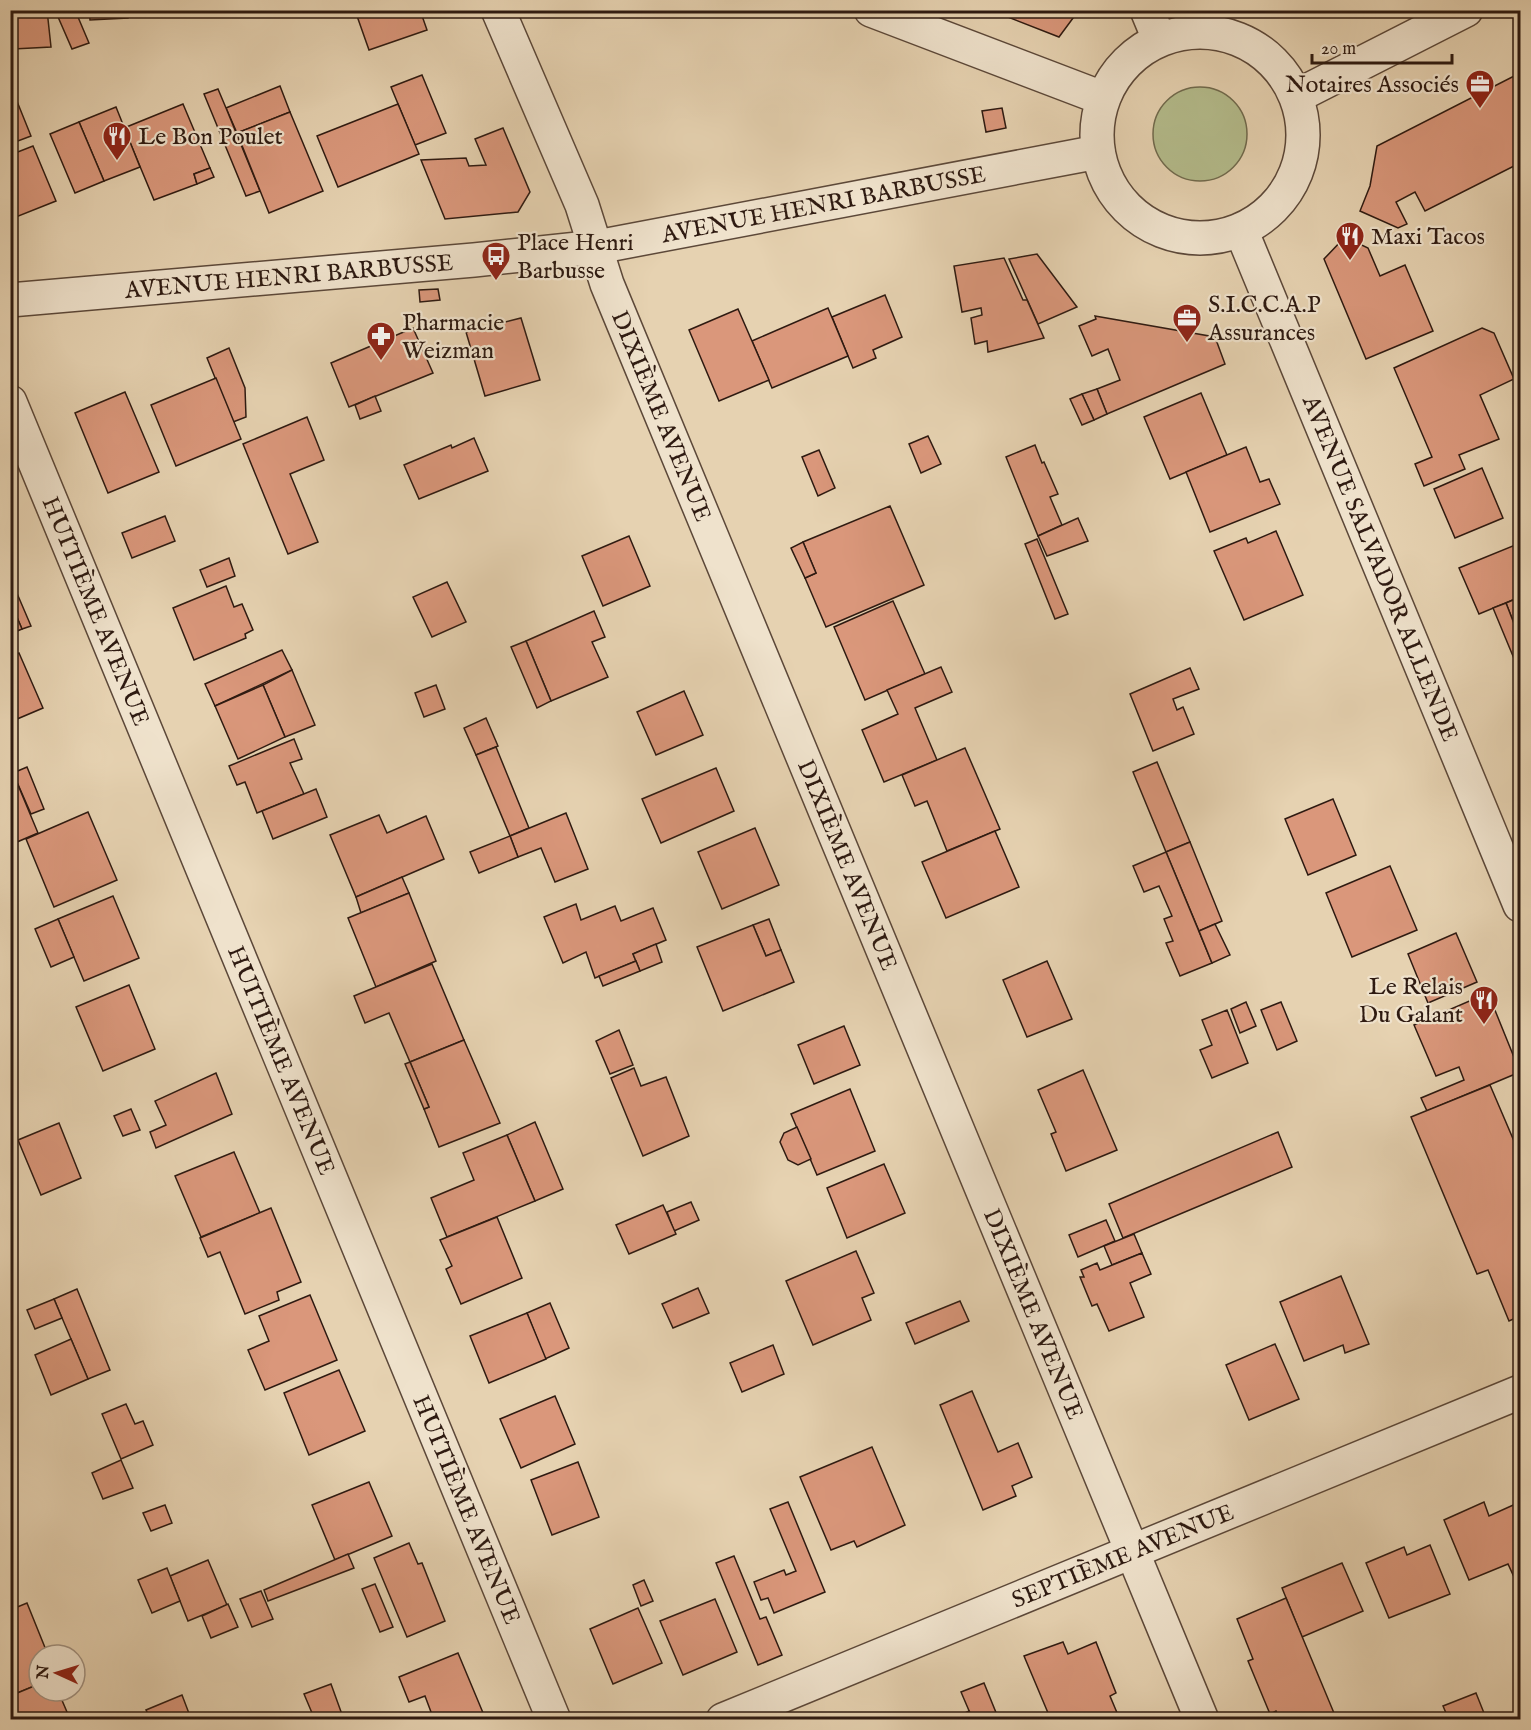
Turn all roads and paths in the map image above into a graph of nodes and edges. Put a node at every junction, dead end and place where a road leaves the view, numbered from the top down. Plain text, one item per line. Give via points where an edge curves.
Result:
1 (498, 10) edge
2 (871, 10) edge
3 (1466, 10) edge
4 (1153, 25) edge
5 (1297, 96) junction
6 (1102, 98) junction
7 (1098, 152) junction
8 (1241, 230) junction
9 (597, 247) junction
10 (10, 300) edge
11 (10, 402) edge
12 (1521, 905) edge
13 (1521, 1392) edge
14 (1133, 1552) junction
15 (554, 1719) edge
16 (723, 1719) edge
17 (1202, 1719) edge

1 - 9 street, DIXIÈME AVENUE
2 - 6 street
3 - 5 street
4 - 5 street via 1223,33 1254,46 1279,67
4 - 6 street
5 - 8 street via 1303,148 1296,174 1283,197 1264,217
6 - 7 street via 1096,134
7 - 8 street via 1107,182 1126,207 1151,226 1180,237 1211,238
7 - 9 street, AVENUE HENRI BARBUSSE
8 - 12 street, AVENUE SALVADOR ALLENDE
9 - 10 street, AVENUE HENRI BARBUSSE
9 - 14 street, DIXIÈME AVENUE via 612,295
11 - 15 street, HUITIÈME AVENUE
13 - 14 street, SEPTIÈME AVENUE
14 - 16 street, SEPTIÈME AVENUE
14 - 17 street, DIXIÈME AVENUE

